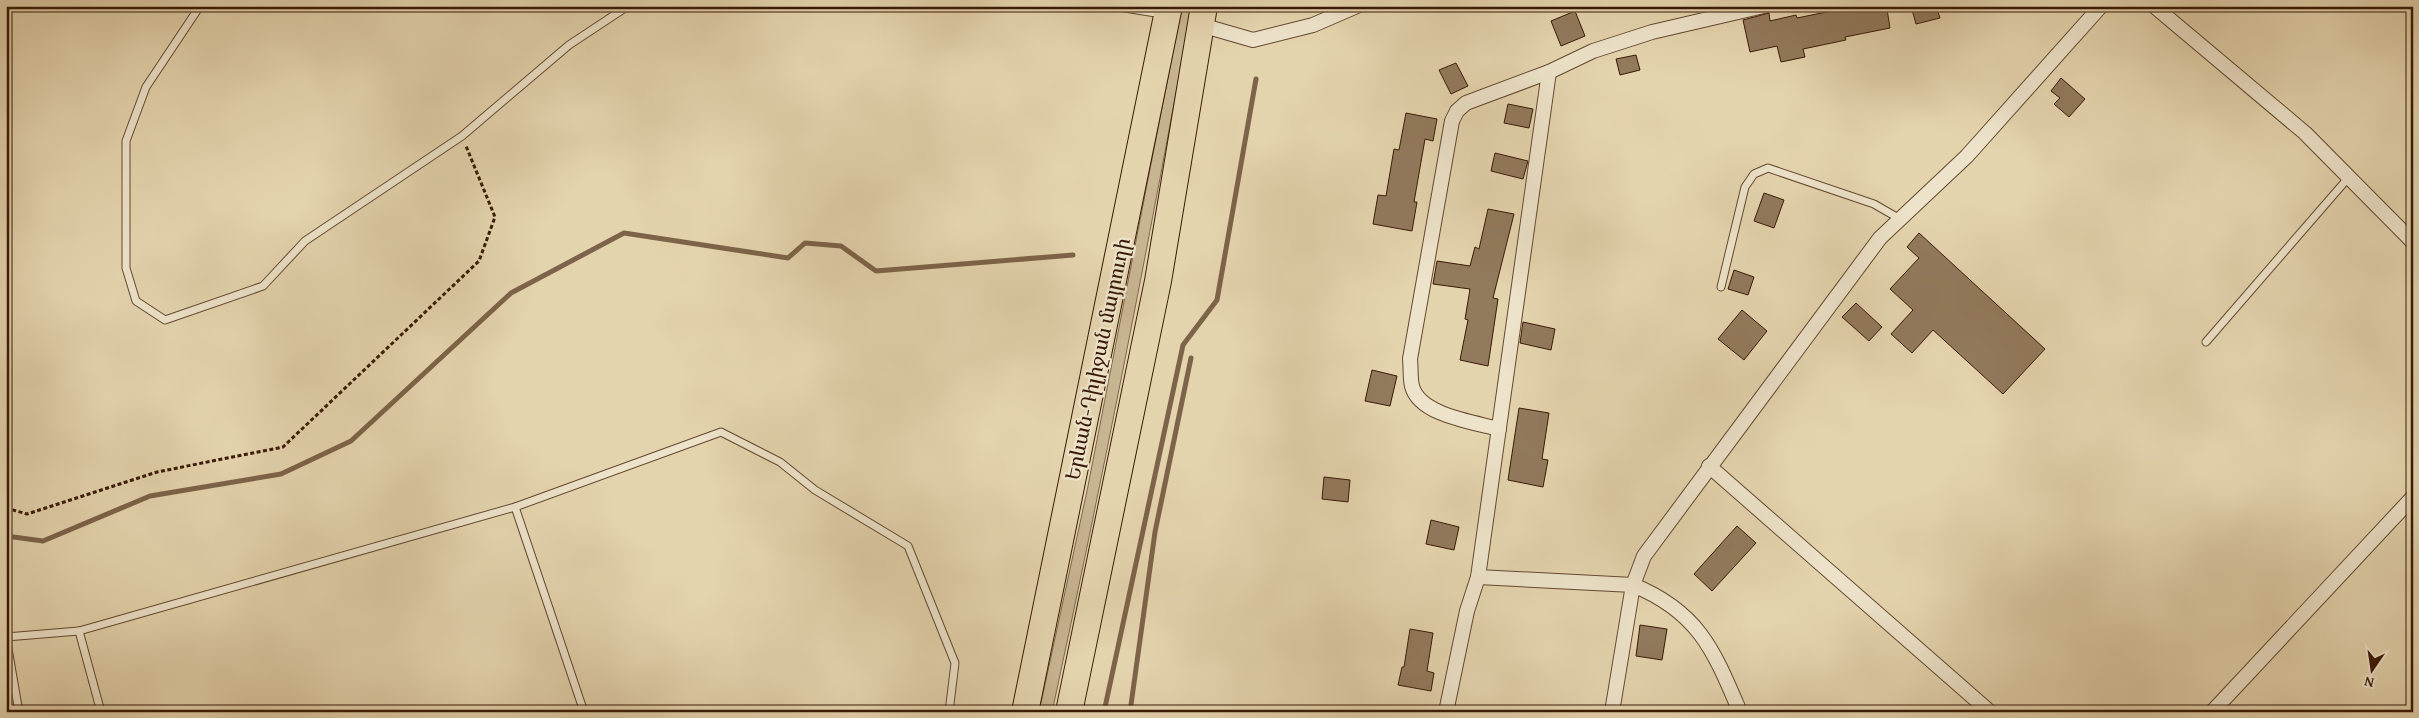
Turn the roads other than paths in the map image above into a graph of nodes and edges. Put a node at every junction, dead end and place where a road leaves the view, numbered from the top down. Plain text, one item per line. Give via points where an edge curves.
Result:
1 (200, 6) edge
2 (628, 6) edge
3 (1112, 6) edge
4 (1357, 6) edge
5 (1764, 6) edge
6 (2101, 6) edge
7 (2154, 6) edge
8 (1168, 11) edge
9 (1203, 16) edge
10 (1549, 72) junction
11 (2349, 177) junction
12 (1901, 219) junction
13 (2413, 242) edge
14 (1721, 287) dead end
15 (2206, 342) dead end
16 (1498, 429) junction
17 (1710, 466) junction
18 (2413, 497) edge
19 (515, 507) junction
20 (1478, 577) junction
21 (1633, 585) junction
22 (79, 631) junction
23 (6, 637) edge
24 (19, 712) edge
25 (101, 712) edge
26 (584, 712) edge
27 (948, 712) edge
28 (1025, 712) edge
29 (1070, 712) edge
30 (1446, 712) edge
31 (1612, 712) edge
32 (1740, 712) edge
33 (1990, 712) edge
34 (2212, 712) edge

1 - 2 lane via 146,87 126,141 126,268 136,301 165,320 263,286 305,241 462,136 569,45
3 - 8 lane via 1121,10
4 - 9 street via 1313,24 1253,40
5 - 10 street via 1652,32 1593,51
6 - 12 street via 1967,156
7 - 11 street via 2305,133
8 - 28 highway, Երևան-Դիլիջան մայրուղի
9 - 29 highway, Երևան-Դիլիջան մայրուղի via 1158,281
10 - 16 street
10 - 16 street via 1466,103 1457,110 1452,121 1410,359 1412,387 1418,400 1430,409
11 - 13 street
11 - 15 lane
12 - 14 lane via 1874,204 1768,168 1754,174 1745,187
12 - 17 street via 1880,238
16 - 20 street
17 - 21 street via 1644,556
17 - 33 street
18 - 34 street
19 - 22 lane
19 - 26 lane
19 - 27 lane via 721,432 780,462 815,490 908,546 955,663
20 - 21 street
20 - 30 street via 1467,611
21 - 31 street
21 - 32 street via 1678,610 1705,638
22 - 23 lane
22 - 25 lane
23 - 24 lane

